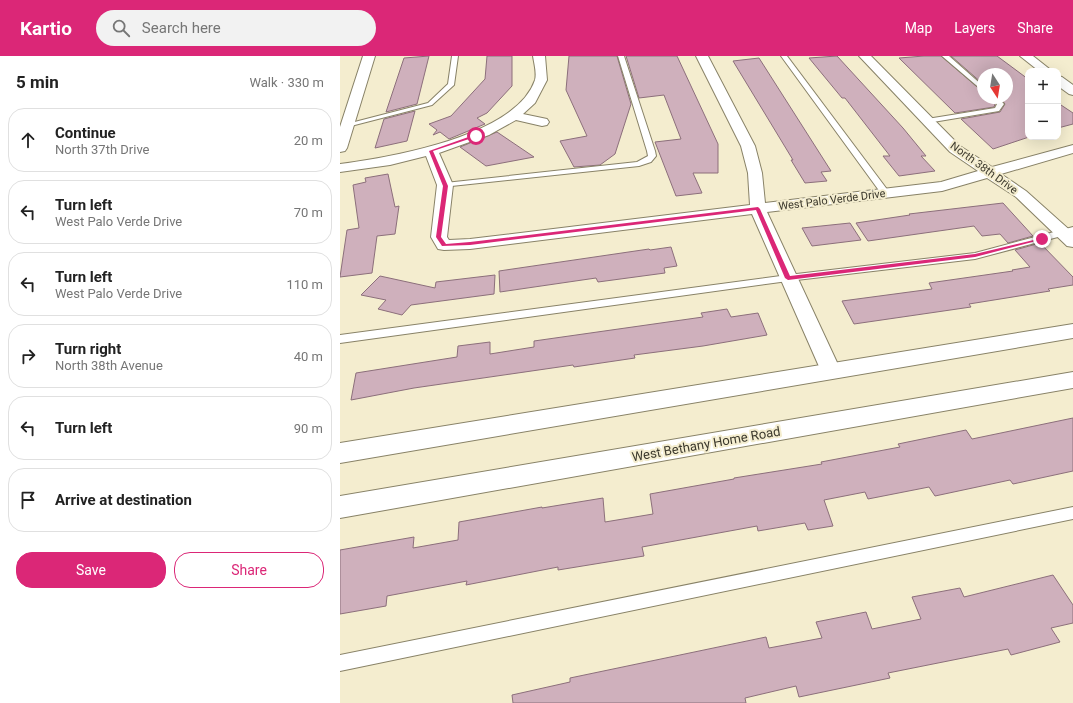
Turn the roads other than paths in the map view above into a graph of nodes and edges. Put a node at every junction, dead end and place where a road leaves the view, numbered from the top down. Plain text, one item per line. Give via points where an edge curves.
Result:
1 (370, 56) edge
2 (455, 56) edge
3 (539, 56) edge
4 (621, 56) edge
5 (702, 56) edge
6 (784, 56) edge
7 (866, 56) edge
8 (945, 56) edge
9 (1026, 56) edge
10 (1042, 68) edge
11 (1061, 82) edge
12 (977, 84) edge
13 (1073, 91) edge
14 (1001, 104) edge
15 (512, 116) junction
16 (927, 121) junction
17 (542, 122) dead end
18 (347, 125) junction
19 (340, 148) edge
20 (1073, 149) edge
21 (431, 151) junction
22 (340, 168) edge
23 (991, 173) junction
24 (445, 186) junction
25 (886, 194) junction
26 (758, 209) junction
27 (1070, 235) edge
28 (788, 278) junction
29 (1073, 331) edge
30 (340, 340) edge
31 (832, 371) junction
32 (1073, 380) edge
33 (340, 453) edge
34 (340, 507) edge
35 (1073, 513) edge
36 (340, 664) edge

1 - 18 street
2 - 18 lane via 451,85 430,104
3 - 15 street via 541,80 534,94
4 - 24 lane via 651,151 652,156 648,160 639,164
5 - 26 street via 748,146 755,172
6 - 25 lane
7 - 16 street, North 38th Drive
8 - 12 lane
9 - 10 street
11 - 13 street
14 - 16 lane via 997,110
15 - 17 street
15 - 21 street via 476,136
16 - 23 street, North 38th Drive via 956,149
18 - 19 street
20 - 23 street, West Palo Verde Drive
21 - 22 street via 371,165
21 - 24 street, West Palo Verde Drive
23 - 25 street, West Palo Verde Drive via 942,186
23 - 27 street, North 38th Drive via 1021,194
24 - 26 street, West Palo Verde Drive via 439,237 444,245
25 - 26 street, West Palo Verde Drive
26 - 28 street
27 - 28 lane via 975,256
28 - 30 lane
28 - 31 street
29 - 31 main road
31 - 33 main road
32 - 34 street, West Bethany Home Road
35 - 36 lane

